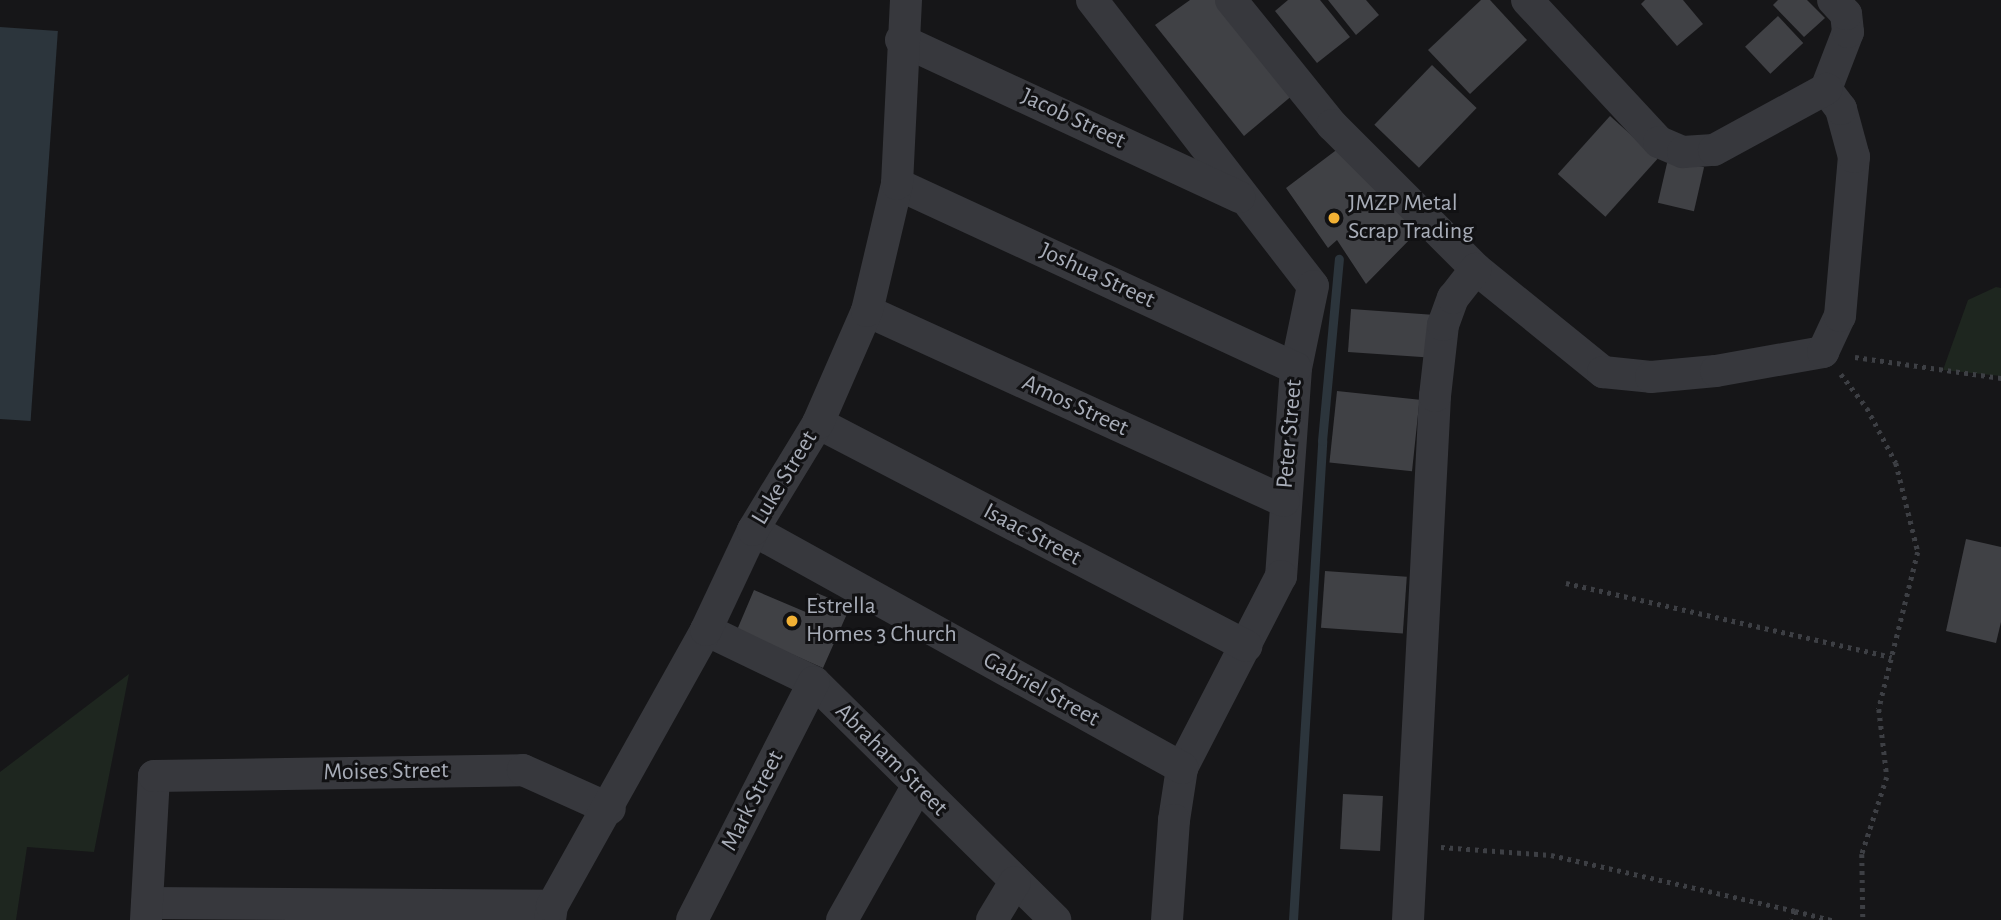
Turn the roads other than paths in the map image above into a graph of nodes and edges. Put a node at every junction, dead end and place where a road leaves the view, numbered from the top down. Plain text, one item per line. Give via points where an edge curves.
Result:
1 (906, 0) edge
2 (1092, 0) edge
3 (1527, 0) edge
4 (1846, 5) edge
5 (1247, 6) edge
6 (901, 40) junction
7 (1826, 89) junction
8 (897, 184) junction
9 (1245, 199) junction
10 (1476, 269) junction
11 (867, 311) junction
12 (1296, 368) junction
13 (818, 423) junction
14 (1284, 501) junction
15 (753, 530) junction
16 (706, 630) junction
17 (1246, 646) junction
18 (814, 682) junction
19 (1182, 768) junction
20 (917, 787) junction
21 (610, 808) junction
22 (1015, 883) junction
23 (146, 911) edge
24 (551, 913) edge
25 (692, 920) edge
26 (842, 920) edge
27 (992, 920) edge
28 (1055, 920) edge
29 (1167, 920) edge
30 (1408, 920) edge

1 - 6 street, Luke Street
2 - 9 street, Peter Street
3 - 7 street via 1659,142 1683,152 1714,150
4 - 7 street via 1848,32
5 - 10 street via 1332,125
6 - 8 street, Luke Street
6 - 9 street, Jacob Street
7 - 10 street via 1841,108 1854,157 1840,316 1823,352 1651,377 1603,372
8 - 11 street, Luke Street
8 - 12 street, Joshua Street
9 - 12 street, Peter Street via 1313,286
10 - 30 street via 1452,298 1443,325 1435,396
11 - 13 street, Luke Street
11 - 14 street, Amos Street
12 - 14 street, Peter Street
13 - 15 street, Luke Street
13 - 17 street, Isaac Street
14 - 17 street, Peter Street via 1281,576
15 - 16 street, Luke Street
15 - 19 street, Gabriel Street
16 - 18 street, Abraham Street
16 - 21 street, Luke Street
17 - 19 street, Peter Street
18 - 20 street, Abraham Street
18 - 25 street, Mark Street
19 - 29 street, Peter Street
20 - 22 street, Abraham Street
20 - 26 street
21 - 23 street, Moises Street via 523,770 154,776
21 - 24 street, Luke Street
22 - 27 street
22 - 28 street, Abraham Street
23 - 24 street

